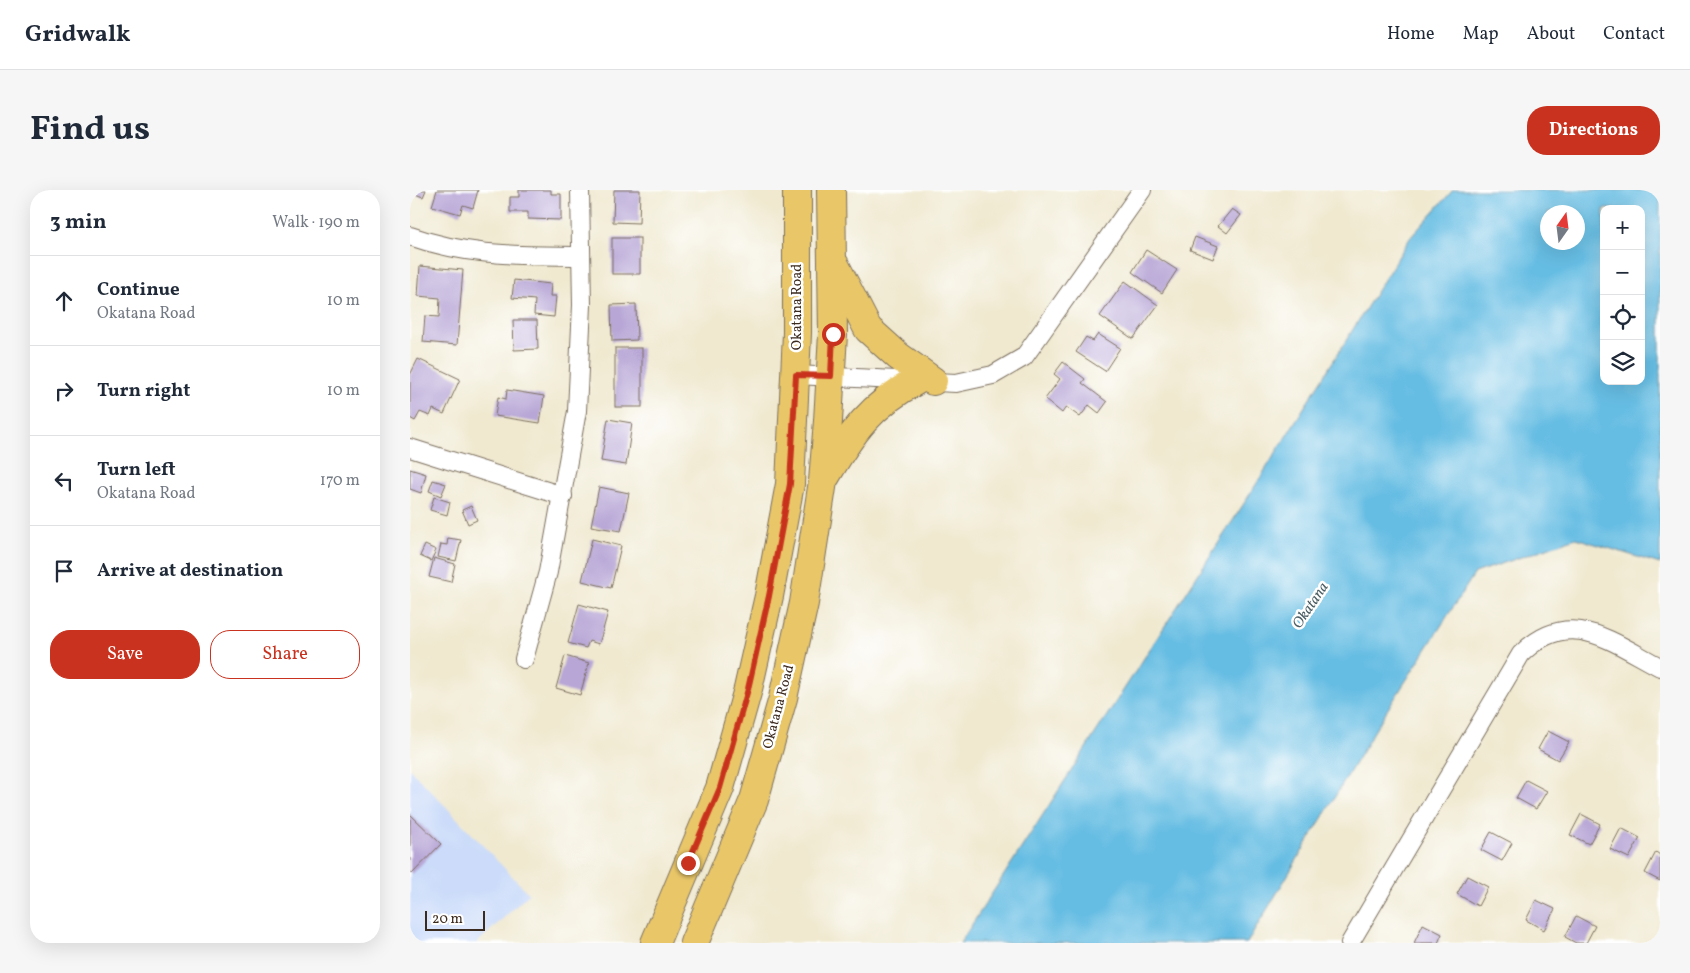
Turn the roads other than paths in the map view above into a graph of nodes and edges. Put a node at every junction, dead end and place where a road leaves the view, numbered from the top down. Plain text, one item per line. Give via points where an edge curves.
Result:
1 (580, 190) edge
2 (796, 190) edge
3 (831, 190) edge
4 (1142, 190) edge
5 (410, 236) edge
6 (581, 256) junction
7 (832, 257) junction
8 (796, 375) junction
9 (831, 376) junction
10 (924, 381) junction
11 (410, 448) edge
12 (824, 481) junction
13 (563, 496) junction
14 (524, 659) dead end
15 (1660, 667) edge
16 (655, 943) edge
17 (694, 943) edge
18 (1350, 943) edge

1 - 6 street
2 - 8 main road, Okatana Road
3 - 7 main road, Okatana Road
4 - 10 street via 1024,357 993,375 956,383
5 - 6 street via 463,252
6 - 13 street via 578,411
7 - 9 main road, Okatana Road
7 - 10 main road via 868,329
8 - 9 street
8 - 16 main road, Okatana Road via 790,484 748,689 720,788
9 - 10 street
9 - 12 main road, Okatana Road
10 - 12 main road via 895,392 877,406 848,439
11 - 13 street
12 - 17 main road, Okatana Road via 804,603 778,716 754,800
13 - 14 street via 548,572
15 - 18 street via 1601,636 1576,629 1554,631 1535,640 1521,654

